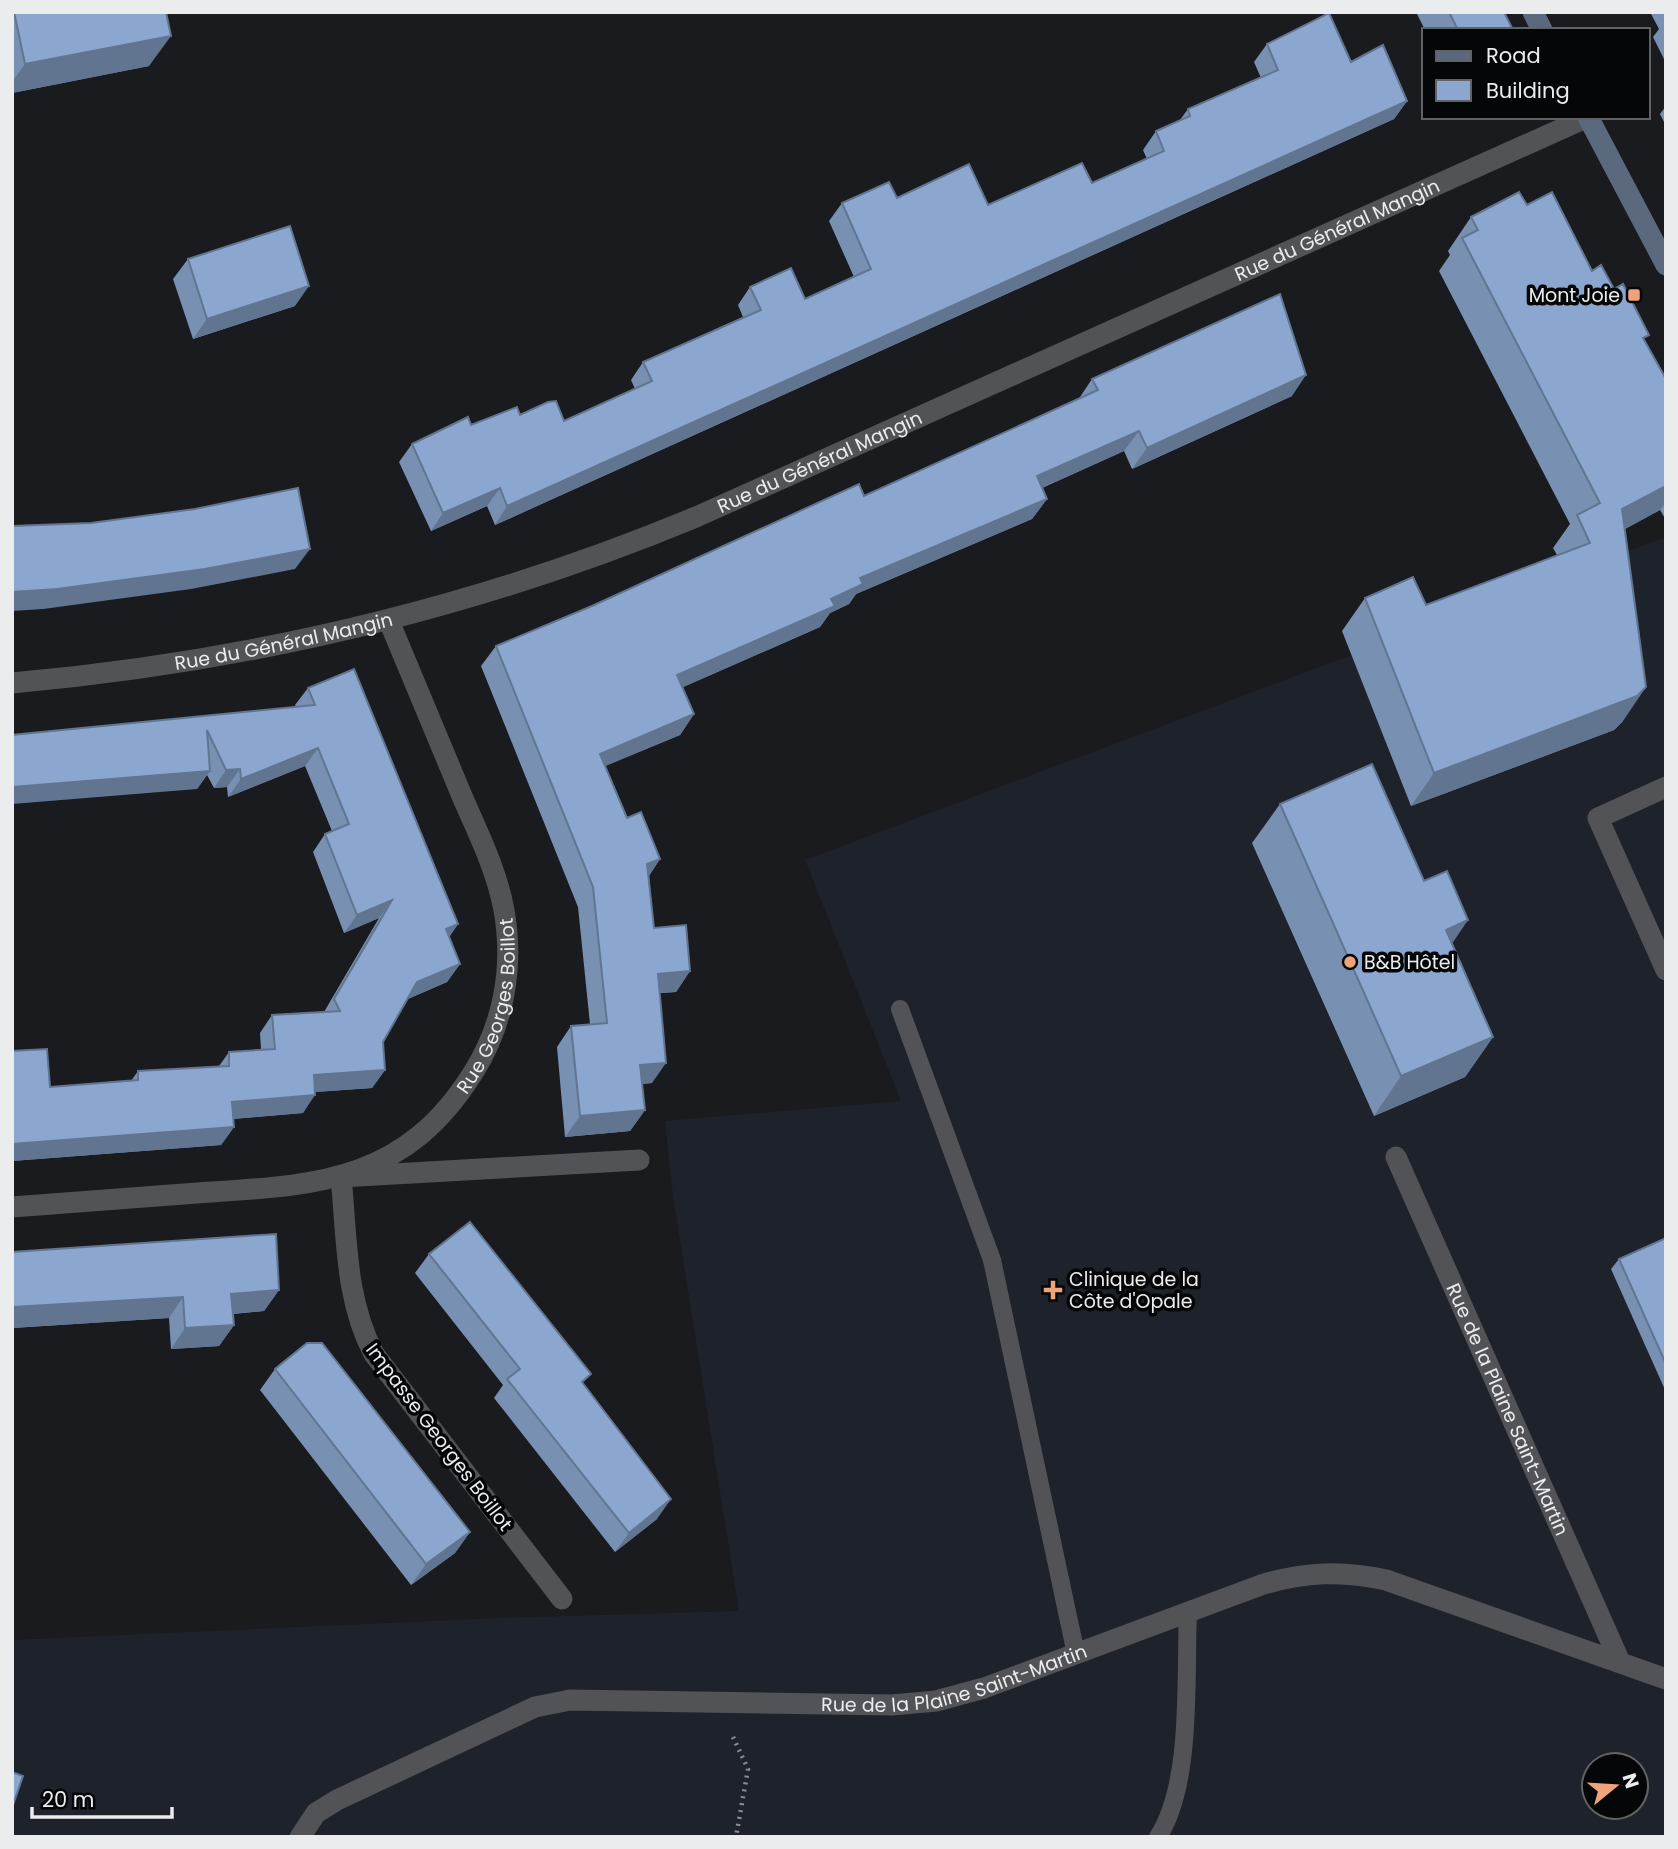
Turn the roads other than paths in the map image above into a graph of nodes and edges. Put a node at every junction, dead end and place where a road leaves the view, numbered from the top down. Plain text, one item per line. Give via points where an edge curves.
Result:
1 (1533, 12) edge
2 (1541, 28) edge
3 (1584, 119) edge
4 (1589, 119) edge
5 (1666, 265) edge
6 (389, 621) junction
7 (12, 683) edge
8 (1666, 787) edge
9 (1666, 970) edge
10 (900, 1009) dead end
11 (1396, 1157) dead end
12 (639, 1160) dead end
13 (341, 1177) junction
14 (12, 1207) edge
15 (562, 1599) dead end
16 (1188, 1611) junction
17 (1076, 1654) junction
18 (1620, 1662) junction
19 (1666, 1679) edge
20 (300, 1837) edge
21 (1158, 1837) edge

1 - 2 main road
3 - 6 street, Rue du Général Mangin via 696,517 580,562
4 - 5 main road
6 - 7 street, Rue du Général Mangin via 213,658
6 - 13 street, Rue Georges Boillot via 498,884 507,937 506,980 493,1036 437,1120 404,1148
8 - 9 street via 1598,818
10 - 17 lane via 992,1260
11 - 18 street, Rue de la Plaine Saint-Martin
12 - 13 street, Rue Georges Boillot
13 - 14 street, Rue Georges Boillot via 288,1187
13 - 15 street, Impasse Georges Boillot via 353,1298 374,1354
16 - 17 street, Rue de la Plaine Saint-Martin
16 - 18 street, Rue de la Plaine Saint-Martin via 1284,1578 1342,1573 1386,1580
16 - 21 lane via 1181,1778
17 - 20 street, Rue de la Plaine Saint-Martin via 956,1696 914,1704 570,1700 535,1707 337,1800 316,1813
18 - 19 street, Rue de la Plaine Saint-Martin

